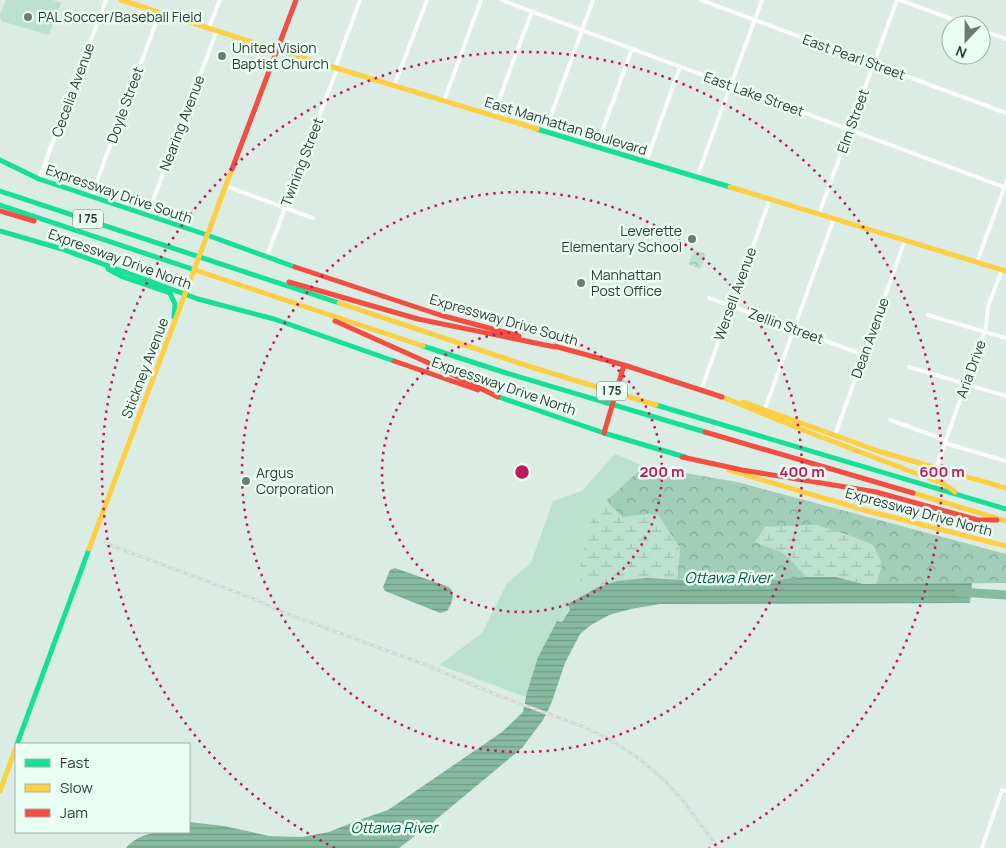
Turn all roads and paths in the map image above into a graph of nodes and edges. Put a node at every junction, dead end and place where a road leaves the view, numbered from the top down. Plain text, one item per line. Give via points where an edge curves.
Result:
1 (106, 0) edge
2 (121, 0) edge
3 (220, 0) edge
4 (296, 0) edge
5 (360, 0) edge
6 (427, 0) edge
7 (481, 0) edge
8 (501, 0) edge
9 (593, 0) edge
10 (702, 0) edge
11 (762, 0) edge
12 (899, 0) edge
13 (143, 4) edge
14 (160, 12) junction
15 (532, 12) junction
16 (941, 15) edge
17 (755, 20) junction
18 (209, 28) junction
19 (217, 30) junction
20 (582, 30) junction
21 (991, 34) edge
22 (1006, 39) edge
23 (632, 49) junction
24 (277, 50) junction
25 (874, 64) junction
26 (680, 67) junction
27 (336, 68) junction
28 (394, 86) junction
29 (731, 86) junction
30 (444, 101) junction
31 (1006, 113) edge
32 (493, 116) junction
33 (850, 130) junction
34 (545, 132) junction
35 (596, 148) junction
36 (0, 160) edge
37 (646, 162) junction
38 (697, 177) junction
39 (39, 180) junction
40 (226, 186) junction
41 (1005, 186) edge
42 (0, 191) edge
43 (91, 197) junction
44 (770, 199) junction
45 (0, 205) edge
46 (285, 208) junction
47 (0, 211) edge
48 (819, 214) junction
49 (147, 216) junction
50 (313, 218) dead end
51 (834, 218) junction
52 (0, 231) edge
53 (207, 235) junction
54 (104, 240) junction
55 (905, 240) junction
56 (83, 256) junction
57 (267, 256) junction
58 (977, 262) junction
59 (221, 263) junction
60 (1004, 270) edge
61 (185, 293) junction
62 (708, 298) dead end
63 (303, 306) junction
64 (731, 306) junction
65 (928, 315) dead end
66 (173, 324) junction
67 (793, 329) junction
68 (985, 332) junction
69 (1006, 338) edge
70 (556, 346) junction
71 (864, 355) junction
72 (624, 366) junction
73 (909, 367) dead end
74 (966, 384) junction
75 (701, 390) junction
76 (720, 396) junction
77 (1006, 396) edge
78 (498, 397) junction
79 (765, 410) junction
80 (890, 420) dead end
81 (604, 432) junction
82 (836, 435) junction
83 (945, 442) junction
84 (682, 456) junction
85 (1006, 461) edge
86 (936, 468) junction
87 (1006, 488) edge
88 (959, 495) junction
89 (1006, 509) edge
90 (1005, 521) edge
91 (1006, 546) edge
92 (18, 743) edge
93 (15, 751) edge
94 (1004, 790) edge
95 (0, 791) edge
96 (982, 848) edge

1 - 39 street, Cecelia Avenue
2 - 13 main road, East Manhattan Boulevard
3 - 18 street
4 - 24 main road, Stickney Avenue
5 - 27 street, Twining Street
6 - 28 street
7 - 30 street
8 - 15 street, East Lake Street
9 - 20 street
10 - 17 street, East Pearl Street
11 - 17 street
12 - 16 street
12 - 25 street, Elm Street
13 - 14 main road, East Manhattan Boulevard
14 - 18 main road, East Manhattan Boulevard
14 - 43 street, Doyle Street
15 - 20 street, East Lake Street
15 - 32 street
17 - 25 street, East Pearl Street
17 - 29 street
18 - 19 main road, East Manhattan Boulevard
19 - 24 main road, East Manhattan Boulevard
19 - 49 street, Nearing Avenue
20 - 23 street, East Lake Street
20 - 34 street
21 - 22 street
23 - 26 street, East Lake Street
23 - 35 street
24 - 27 main road, East Manhattan Boulevard
24 - 40 main road, Stickney Avenue
25 - 31 street, East Pearl Street
25 - 33 street, Elm Street
26 - 29 street, East Lake Street
26 - 37 street
27 - 28 main road, East Manhattan Boulevard
27 - 46 street, Twining Street
28 - 30 main road, East Manhattan Boulevard
29 - 33 street, East Lake Street
29 - 38 street
30 - 32 main road, East Manhattan Boulevard
32 - 34 main road, East Manhattan Boulevard
33 - 41 street, East Lake Street
33 - 48 street, Elm Street
34 - 35 main road, East Manhattan Boulevard
35 - 37 main road, East Manhattan Boulevard
36 - 39 main road, Expressway Drive South
37 - 38 main road, East Manhattan Boulevard
38 - 44 main road, East Manhattan Boulevard
39 - 43 main road, Expressway Drive South
40 - 46 street
40 - 53 main road, Stickney Avenue
41 - 58 street
42 - 59 main road, I 75
43 - 49 main road, Expressway Drive South
44 - 48 main road, East Manhattan Boulevard
44 - 64 street, Wersell Avenue
45 - 54 main road, I 75
46 - 50 street
46 - 57 street, Twining Street
47 - 54 main road
48 - 51 main road, East Manhattan Boulevard
49 - 53 main road, Expressway Drive South
51 - 55 main road, East Manhattan Boulevard
51 - 67 street
52 - 56 main road, Expressway Drive North
53 - 57 main road, Expressway Drive South
53 - 61 main road, Stickney Avenue
54 - 63 main road, I 75
55 - 58 main road, East Manhattan Boulevard
55 - 71 street, Dean Avenue
56 - 61 main road, Expressway Drive North
56 - 66 main road via 123,277 170,293 175,304
57 - 70 main road, Expressway Drive South via 423,310
58 - 60 main road, East Manhattan Boulevard
59 - 70 main road via 409,317
59 - 88 main road, I 75 via 528,366
60 - 68 street, Aria Drive via 988,306
61 - 66 main road, Stickney Avenue
61 - 78 main road, Expressway Drive North via 274,319
62 - 64 street, Zellin Street
63 - 78 main road
63 - 90 main road, I 75 via 503,372
64 - 67 street, Zellin Street
64 - 75 street, Wersell Avenue
65 - 68 street
66 - 92 main road, Stickney Avenue
67 - 71 street, Zellin Street
67 - 79 street
68 - 69 street
68 - 74 street, Aria Drive
70 - 72 main road, Expressway Drive South
71 - 82 street, Dean Avenue
72 - 75 main road, Expressway Drive South
72 - 81 main road
73 - 74 street
74 - 77 street
74 - 83 street, Aria Drive
75 - 76 main road, Expressway Drive South
76 - 79 main road, Expressway Drive South
76 - 88 main road via 944,484
78 - 81 main road, Expressway Drive North
79 - 82 main road, Expressway Drive South
80 - 83 street
81 - 84 main road, Expressway Drive North
82 - 86 main road, Expressway Drive South
83 - 85 street
83 - 86 street, Aria Drive
84 - 90 main road via 742,470 876,492 978,520
84 - 91 main road, Expressway Drive North via 864,510
86 - 87 main road, Expressway Drive South
88 - 89 main road, I 75
93 - 95 main road, Stickney Avenue
94 - 96 street

